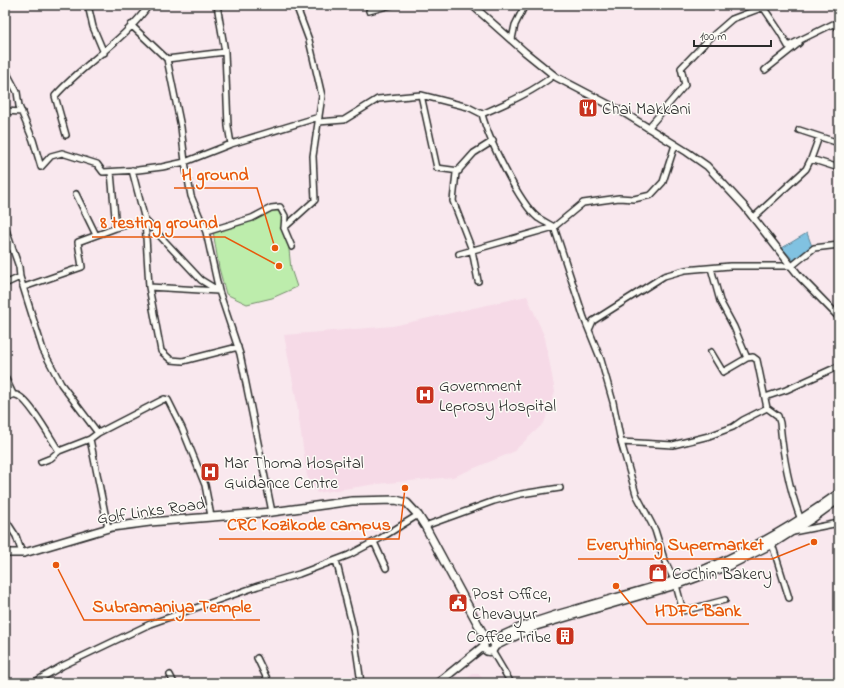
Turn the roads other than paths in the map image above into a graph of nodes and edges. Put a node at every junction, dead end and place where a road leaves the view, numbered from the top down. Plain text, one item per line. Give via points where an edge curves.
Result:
1 (88, 5) edge
2 (149, 5) edge
3 (217, 5) edge
4 (296, 5) edge
5 (391, 5) edge
6 (472, 5) edge
7 (524, 5) edge
8 (769, 5) edge
9 (763, 7) junction
10 (369, 11) dead end
11 (836, 23) edge
12 (132, 25) junction
13 (839, 28) edge
14 (512, 39) junction
15 (804, 39) junction
16 (225, 52) junction
17 (104, 53) junction
18 (167, 59) junction
19 (5, 63) edge
20 (765, 70) dead end
21 (554, 75) junction
22 (421, 96) junction
23 (5, 111) edge
24 (22, 112) junction
25 (482, 114) junction
26 (318, 120) junction
27 (648, 128) junction
28 (799, 130) dead end
29 (66, 135) dead end
30 (819, 137) junction
31 (493, 141) junction
32 (839, 143) edge
33 (231, 144) junction
34 (675, 145) junction
35 (811, 159) junction
36 (185, 162) junction
37 (839, 168) edge
38 (132, 170) junction
39 (459, 171) junction
40 (111, 172) junction
41 (76, 194) dead end
42 (753, 218) junction
43 (145, 220) junction
44 (5, 226) edge
45 (554, 227) junction
46 (116, 228) junction
47 (284, 228) junction
48 (206, 232) junction
49 (96, 235) junction
50 (839, 245) edge
51 (12, 246) junction
52 (292, 247) dead end
53 (5, 248) edge
54 (472, 250) junction
55 (459, 254) dead end
56 (792, 266) junction
57 (711, 268) junction
58 (20, 277) junction
59 (478, 281) dead end
60 (5, 284) edge
61 (24, 287) junction
62 (149, 287) junction
63 (219, 291) junction
64 (839, 317) edge
65 (589, 330) junction
66 (238, 347) junction
67 (711, 352) dead end
68 (747, 358) junction
69 (839, 366) edge
70 (5, 377) edge
71 (13, 394) junction
72 (765, 397) junction
73 (5, 400) edge
74 (767, 408) junction
75 (98, 433) junction
76 (90, 439) junction
77 (621, 442) junction
78 (59, 451) junction
79 (41, 462) dead end
80 (560, 488) dead end
81 (839, 493) edge
82 (839, 499) edge
83 (272, 512) junction
84 (418, 515) junction
85 (211, 516) junction
86 (5, 519) edge
87 (801, 520) junction
88 (839, 523) edge
89 (425, 526) junction
90 (108, 528) junction
91 (784, 534) junction
92 (374, 542) junction
93 (772, 544) junction
94 (5, 553) edge
95 (22, 553) junction
96 (336, 560) junction
97 (386, 568) dead end
98 (675, 582) junction
99 (789, 598) dead end
100 (725, 600) dead end
101 (489, 646) junction
102 (257, 658) dead end
103 (170, 675) dead end
104 (32, 683) edge
105 (174, 683) edge
106 (268, 683) edge
107 (361, 683) edge
108 (438, 683) edge
109 (444, 683) edge
110 (511, 683) edge

1 - 17 street via 93,27
2 - 12 street
3 - 16 street
4 - 26 street via 310,40 322,96
5 - 10 street
6 - 14 street
7 - 14 street
8 - 9 street
9 - 15 street via 788,46
9 - 27 street via 732,19 688,59 681,68 685,85
11 - 13 street
11 - 15 street
12 - 17 street
12 - 18 street
14 - 21 street
15 - 20 street
16 - 18 street
16 - 33 street
17 - 29 street via 55,96
18 - 36 street
19 - 24 street
21 - 25 street via 540,86
21 - 27 street
22 - 25 street via 468,107
22 - 26 street via 378,99 344,120
22 - 39 street via 437,168
23 - 24 street
24 - 40 street via 41,166 51,156 62,153 97,164 103,172
25 - 31 street
26 - 33 street
26 - 47 street via 313,156 315,200
27 - 34 street
28 - 30 street
30 - 32 street
30 - 35 street
31 - 39 street via 474,153
31 - 45 street via 519,194 537,217
33 - 36 street
34 - 42 street via 715,174
34 - 45 street via 663,182 651,195 584,203
35 - 37 street
35 - 42 street via 806,169
36 - 38 street
36 - 48 street via 191,196
38 - 40 street
38 - 43 street
39 - 54 street via 456,174 453,201
40 - 46 street
41 - 49 street
42 - 56 street
43 - 46 street
43 - 62 street
43 - 63 street via 201,280
44 - 51 street
45 - 54 street
45 - 65 street
46 - 49 street
47 - 48 street via 285,216 280,207
47 - 52 street
48 - 63 street
49 - 61 street via 78,242 82,267
50 - 56 street via 814,248
51 - 53 street
51 - 58 street
54 - 55 street
54 - 59 street
56 - 57 street
56 - 64 street
57 - 65 street via 684,270 664,276 593,321
57 - 68 street via 720,301
58 - 60 street
58 - 61 street
61 - 75 street via 43,350 61,384
62 - 63 street
62 - 66 street via 161,351 171,360 183,361
63 - 66 street
65 - 77 street via 608,384
66 - 83 street
67 - 68 street via 723,372
68 - 72 street via 754,357 756,360
69 - 72 street
70 - 71 street
71 - 73 street
71 - 78 street via 27,402
72 - 74 street
74 - 77 street via 733,427 673,445
74 - 87 street via 778,416 788,480
75 - 76 street
75 - 85 street via 164,399 168,400 205,485
76 - 78 street
76 - 90 street
77 - 98 street via 636,494 655,530 664,559
78 - 79 street
80 - 89 street via 494,501
81 - 87 main road
82 - 91 main road
83 - 84 main road, Golf Links Road via 352,501 396,500 407,503
83 - 85 main road, Golf Links Road
84 - 89 main road, Golf Links Road
84 - 92 street
85 - 90 main road, Golf Links Road
86 - 95 street via 16,536
87 - 91 main road
88 - 91 street
89 - 101 main road, Golf Links Road
90 - 95 main road, Golf Links Road
91 - 93 main road
91 - 98 main road via 726,562
92 - 96 street
92 - 97 street
93 - 98 main road via 728,566
93 - 99 street
94 - 95 main road, Golf Links Road
96 - 104 street via 150,624 83,655
96 - 107 street via 353,628
98 - 100 street via 684,611
98 - 101 main road via 534,621 505,634
101 - 108 main road
101 - 109 main road
101 - 110 street
102 - 106 street
103 - 105 street

